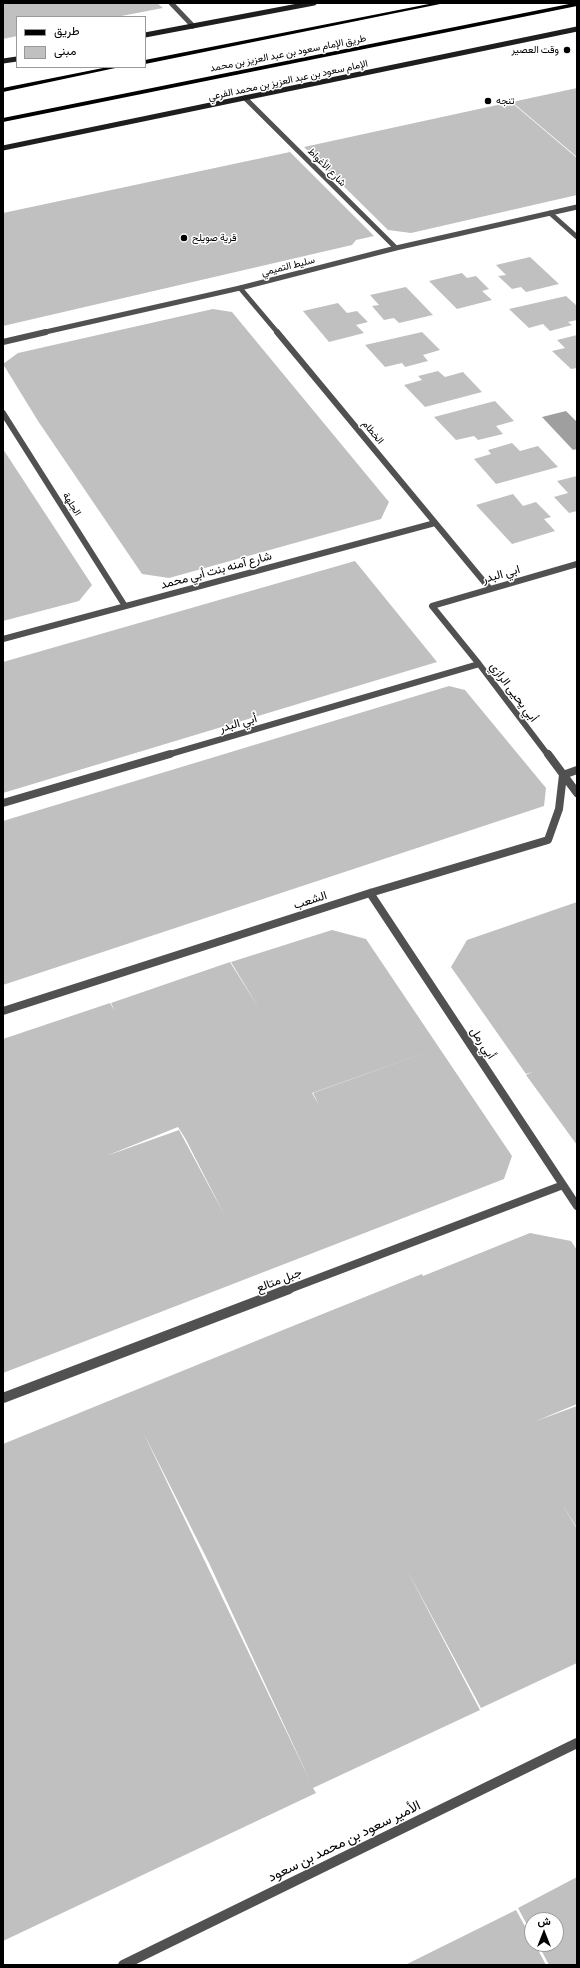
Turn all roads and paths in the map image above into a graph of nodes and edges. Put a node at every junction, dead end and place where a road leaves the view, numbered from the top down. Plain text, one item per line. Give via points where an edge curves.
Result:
1 (171, 3) edge
2 (314, 3) edge
3 (442, 3) edge
4 (577, 4) edge
5 (193, 26) junction
6 (577, 29) edge
7 (146, 35) edge
8 (16, 59) edge
9 (3, 61) edge
10 (146, 62) edge
11 (112, 68) edge
12 (3, 90) edge
13 (245, 98) junction
14 (3, 120) edge
15 (3, 148) edge
16 (577, 207) edge
17 (550, 213) junction
18 (577, 237) edge
19 (396, 248) junction
20 (240, 288) junction
21 (3, 342) edge
22 (3, 413) edge
23 (435, 523) junction
24 (577, 564) edge
25 (490, 589) junction
26 (125, 606) junction
27 (432, 606) joint
28 (3, 639) edge
29 (479, 664) junction
30 (577, 770) edge
31 (563, 775) junction
32 (577, 793) edge
33 (3, 803) edge
34 (370, 893) junction
35 (3, 1011) edge
36 (563, 1185) junction
37 (577, 1206) edge
38 (3, 1398) edge
39 (577, 1743) edge
40 (123, 1965) edge

1 - 5 street
2 - 5 street
3 - 10 main road, طريق الإمام سعود بن عبد العزيز بن محمد
4 - 14 main road, طريق الإمام سعود بن عبد العزيز بن محمد
5 - 7 street
6 - 13 street, الإمام سعود بن عبد العزيز بن محمد الفرعي
8 - 9 street
11 - 12 main road
13 - 15 street, الإمام سعود بن عبد العزيز بن محمد الفرعي
13 - 19 street, شارع الأغواط
16 - 17 street, سليط التميمي
17 - 18 street
17 - 19 street, سليط التميمي
19 - 20 street, سليط التميمي
20 - 21 street, سليط التميمي
20 - 23 street, الخطام
22 - 26 street, الجلهة
23 - 25 street, الخطام
23 - 26 street, شارع آمنه بنت أبي محمد
24 - 25 street, ابي البدر
25 - 27 street, ابي البدر
26 - 28 street, شارع آمنه بنت أبي محمد
27 - 29 street, أبي يحيى الرازي
29 - 31 street, أبي يحيى الرازي
29 - 33 street, أبي البدر
30 - 31 street
31 - 32 street, أبي يحيى الرازي
31 - 34 street, الشعب via 559,809 548,840
34 - 35 street, الشعب
34 - 36 street, أبي رمل
36 - 37 street, أبي رمل
36 - 38 street, جبل متالع
39 - 40 street, الأمير سعود بن محمد بن سعود

